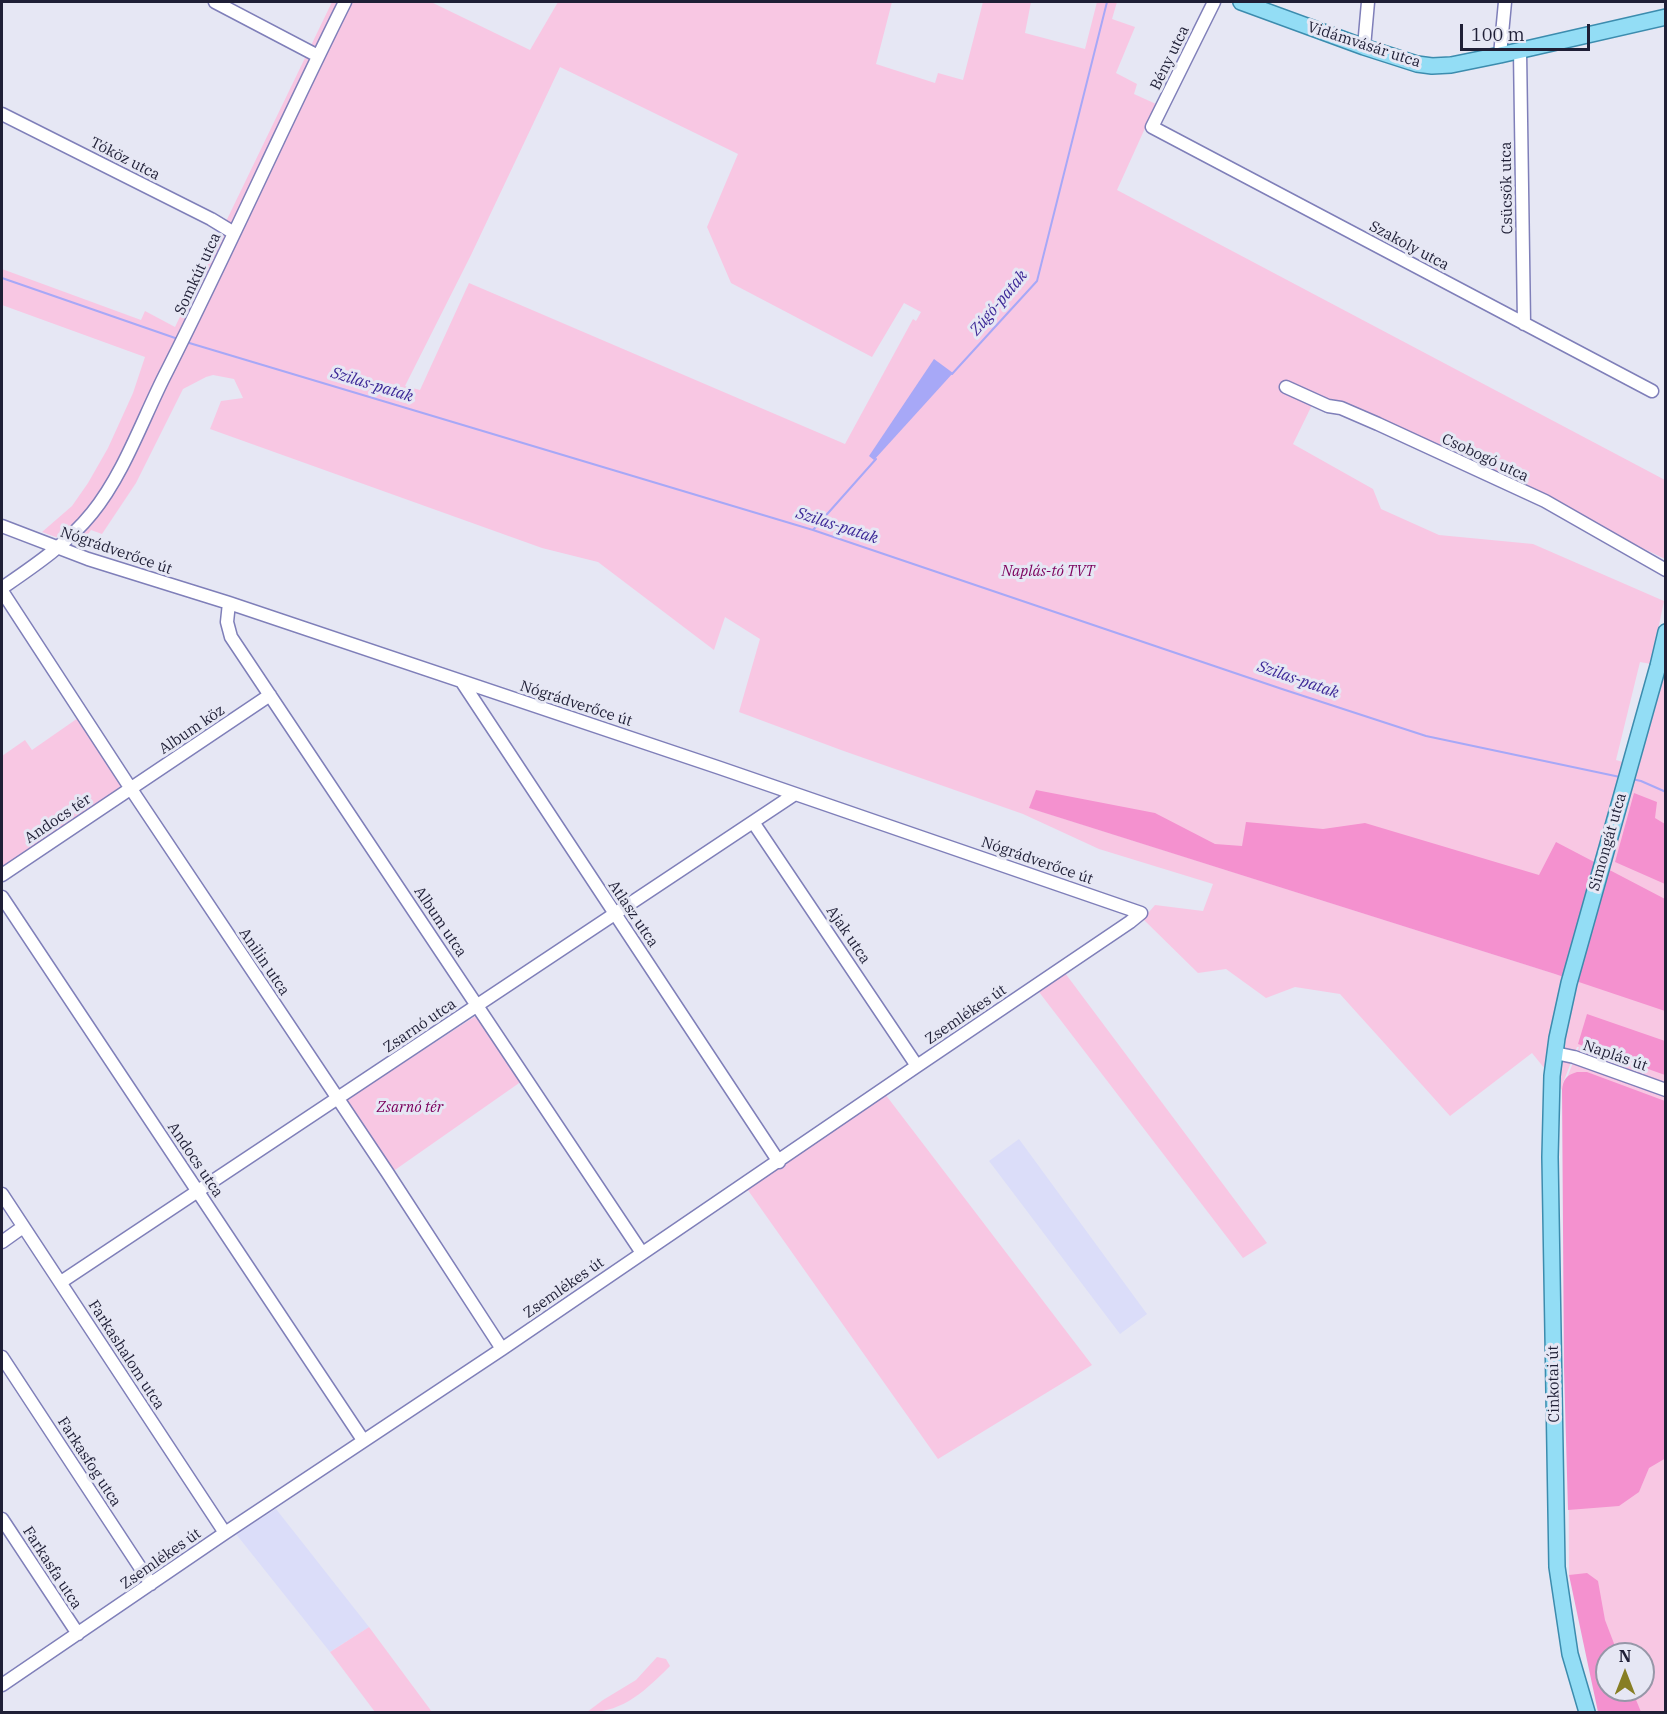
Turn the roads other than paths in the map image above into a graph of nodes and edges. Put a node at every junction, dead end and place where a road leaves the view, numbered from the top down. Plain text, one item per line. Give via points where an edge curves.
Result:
1 (215, 2) edge
2 (345, 2) edge
3 (1214, 2) edge
4 (1241, 2) edge
5 (1368, 2) edge
6 (1505, 2) edge
7 (1665, 17) edge
8 (1364, 47) junction
9 (1520, 51) junction
10 (318, 56) junction
11 (1500, 56) junction
12 (2, 114) edge
13 (1152, 127) joint
14 (234, 233) junction
15 (1524, 324) junction
16 (1286, 387) dead end
17 (1653, 391) dead end
18 (2, 526) edge
19 (58, 548) junction
20 (1665, 570) edge
21 (2, 590) edge
22 (229, 603) junction
23 (1665, 632) edge
24 (462, 682) junction
25 (270, 695) junction
26 (131, 789) junction
27 (795, 794) junction
28 (753, 822) junction
29 (2, 875) edge
30 (2, 897) edge
31 (1142, 913) joint
32 (615, 914) junction
33 (478, 1006) junction
34 (1555, 1053) junction
35 (917, 1066) junction
36 (1665, 1090) edge
37 (337, 1100) junction
38 (779, 1162) junction
39 (198, 1191) junction
40 (2, 1194) edge
41 (23, 1227) junction
42 (2, 1242) edge
43 (642, 1253) junction
44 (61, 1282) junction
45 (502, 1349) junction
46 (2, 1357) edge
47 (363, 1440) junction
48 (2, 1519) edge
49 (225, 1533) junction
50 (151, 1584) junction
51 (78, 1634) junction
52 (3, 1682) edge
53 (1587, 1713) edge

1 - 10 street
2 - 10 street, Somkút utca
3 - 13 street, Bény utca
4 - 8 main road, Vidámvásár utca
5 - 8 street
6 - 11 street
7 - 9 main road, Vidámvásár utca
8 - 11 main road, Vidámvásár utca via 1432,66
9 - 11 main road, Vidámvásár utca
9 - 15 street, Csücsök utca
10 - 14 street, Somkút utca
12 - 14 street, Tóköz utca
13 - 15 street, Szakoly utca
14 - 19 street, Somkút utca via 105,496
15 - 17 street, Szakoly utca
16 - 20 street, Csobogó utca via 1378,424 1545,501
18 - 19 street, Nógrádverőce út
19 - 21 street, Somkút utca
19 - 22 street, Nógrádverőce út
21 - 26 street, Anilin utca
22 - 24 street, Nógrádverőce út
22 - 25 street, Album utca via 231,637
23 - 34 main road, Simongát utca via 1569,982
24 - 27 street, Nógrádverőce út
24 - 32 street, Atlasz utca
25 - 26 street, Album köz
25 - 33 street, Album utca
26 - 29 street, Andocs tér
26 - 37 street, Anilin utca
27 - 28 street, Zsarnó utca
27 - 31 street, Nógrádverőce út
28 - 32 street, Zsarnó utca
28 - 35 street, Ajak utca
30 - 39 street, Andocs utca
31 - 35 street, Zsemlékes út
32 - 33 street, Zsarnó utca
32 - 38 street, Atlasz utca
33 - 37 street, Zsarnó utca
33 - 43 street, Album utca
34 - 36 street, Naplás út
34 - 53 main road, Cinkotai út via 1550,1157 1557,1567 1570,1654
35 - 38 street, Zsemlékes út
37 - 39 street, Zsarnó utca
37 - 45 street, Anilin utca
38 - 43 street, Zsemlékes út
39 - 44 street, Zsarnó utca
39 - 47 street, Andocs utca
40 - 41 street, Farkashalom utca
41 - 42 street
41 - 44 street, Farkashalom utca
43 - 45 street, Zsemlékes út
44 - 49 street, Farkashalom utca
45 - 47 street, Zsemlékes út
46 - 50 street, Farkasfog utca
47 - 49 street, Zsemlékes út
48 - 51 street, Farkasfa utca
49 - 50 street, Zsemlékes út
50 - 51 street, Zsemlékes út
51 - 52 street, Zsemlékes út

